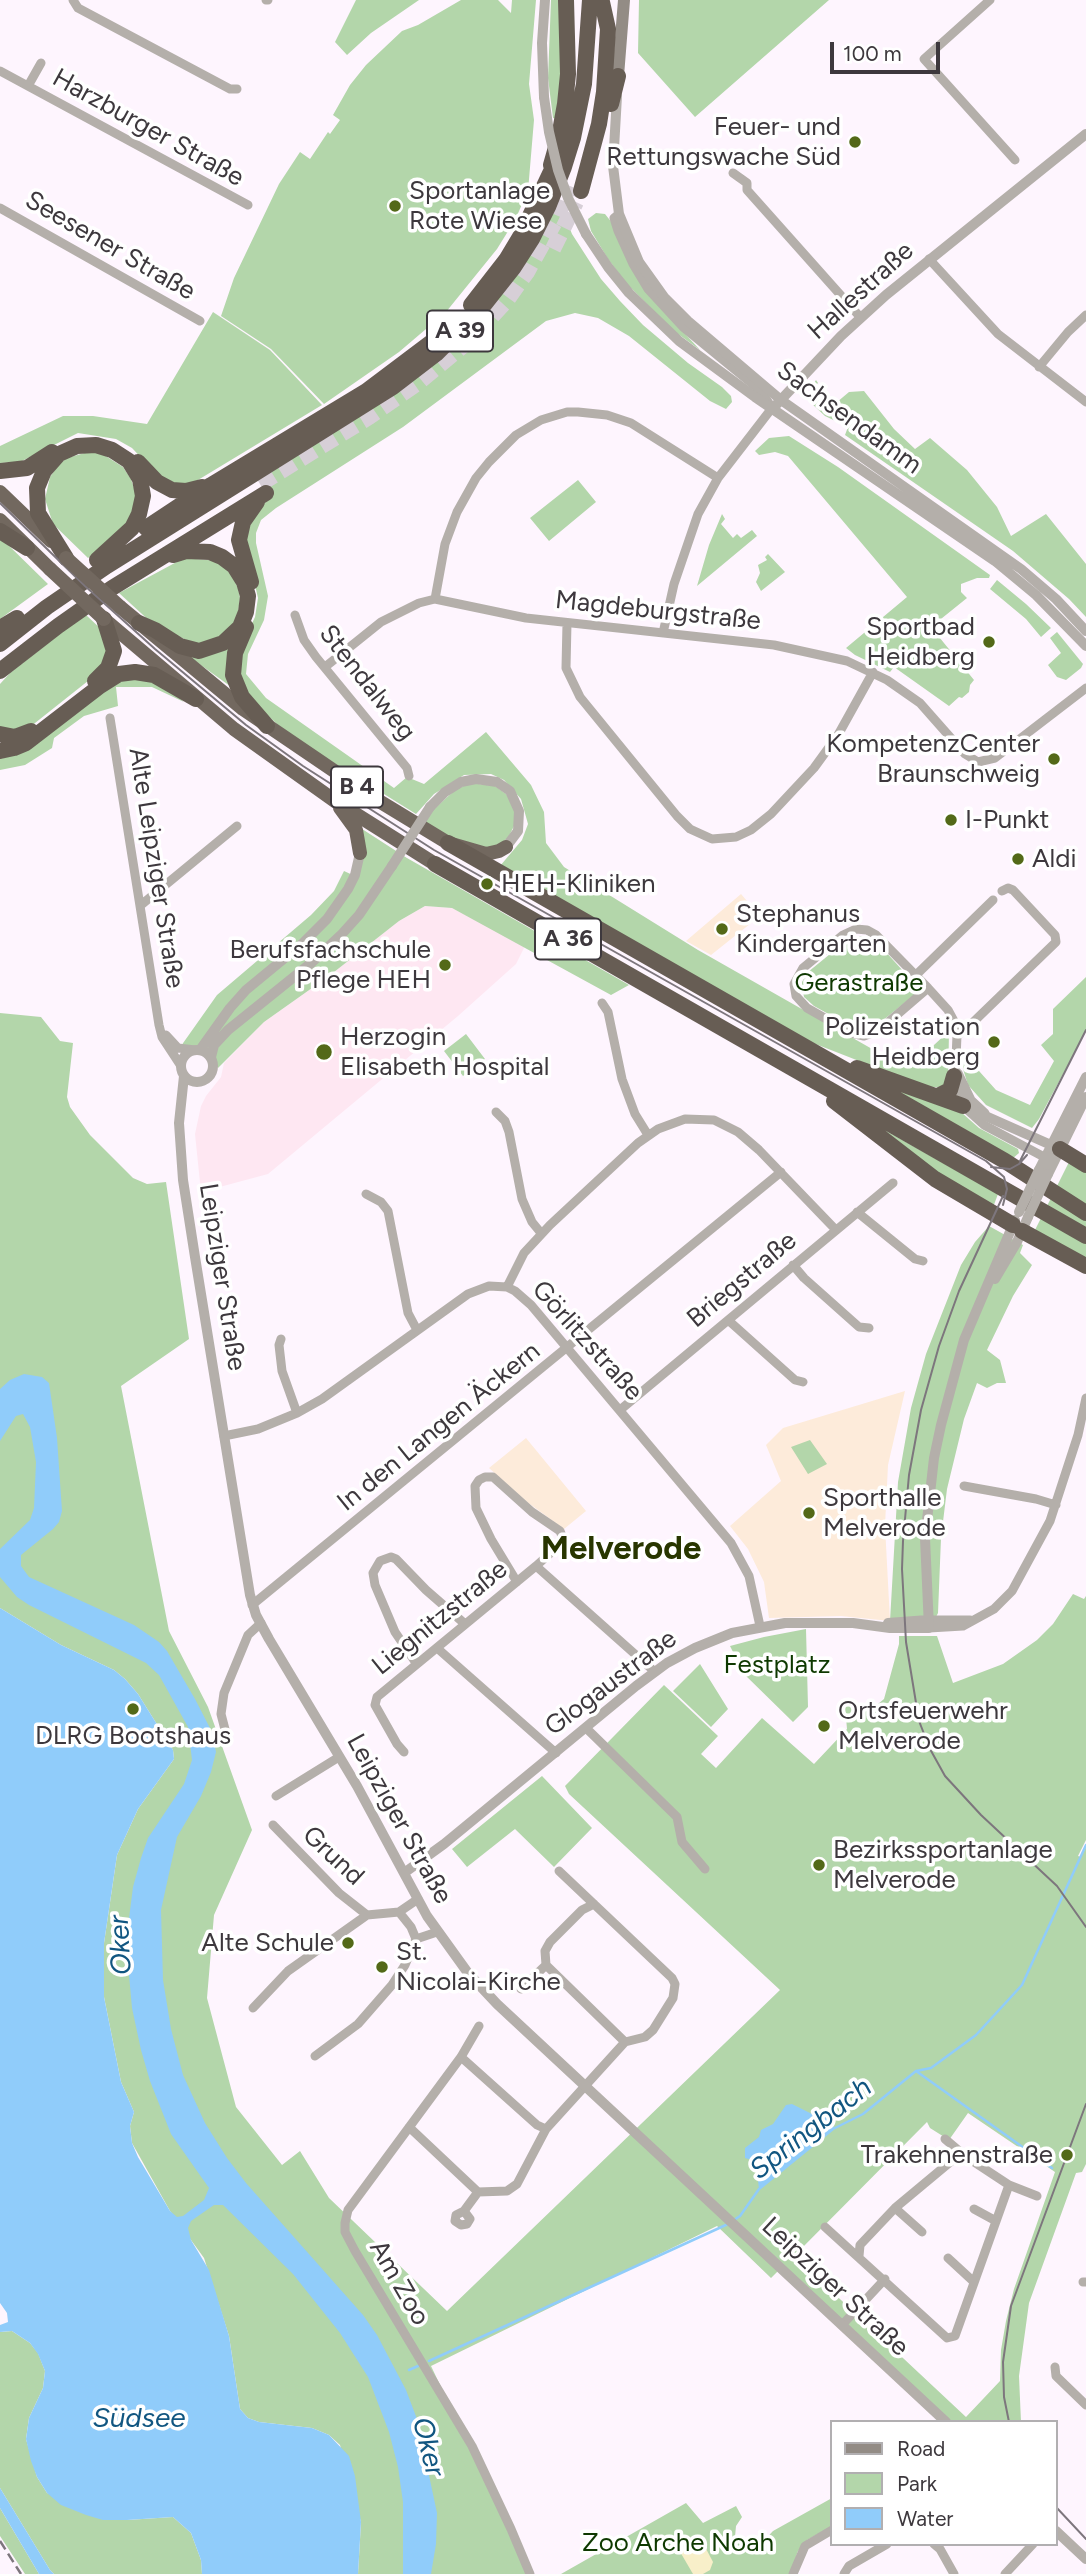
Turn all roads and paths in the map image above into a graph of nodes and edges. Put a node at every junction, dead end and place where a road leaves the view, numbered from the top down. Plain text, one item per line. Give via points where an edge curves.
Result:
1 (545, 0) edge
2 (566, 0) edge
3 (624, 0) edge
4 (990, 0) edge
5 (73, 2) edge
6 (596, 3) edge
7 (41, 63) dead end
8 (0, 71) edge
9 (618, 76) junction
10 (28, 86) junction
11 (237, 89) dead end
12 (1086, 134) edge
13 (1015, 160) dead end
14 (733, 173) dead end
15 (546, 184) junction
16 (248, 205) dead end
17 (0, 208) edge
18 (619, 214) junction
19 (929, 259) junction
20 (1086, 315) edge
21 (861, 318) junction
22 (200, 321) dead end
23 (1039, 367) junction
24 (370, 389) junction
25 (781, 400) junction
26 (1086, 402) edge
27 (772, 408) junction
28 (275, 460) junction
29 (0, 471) edge
30 (718, 478) junction
31 (211, 485) junction
32 (263, 488) junction
33 (0, 492) edge
34 (0, 520) edge
35 (0, 531) edge
36 (27, 548) junction
37 (66, 558) junction
38 (97, 560) junction
39 (139, 571) junction
40 (435, 599) junction
41 (295, 615) dead end
42 (104, 619) junction
43 (568, 622) junction
44 (139, 624) junction
45 (0, 630) edge
46 (1086, 631) edge
47 (663, 633) junction
48 (0, 644) edge
49 (1086, 646) edge
50 (325, 667) junction
51 (1, 668) edge
52 (873, 672) junction
53 (1086, 688) edge
54 (196, 699) junction
55 (110, 719) dead end
56 (267, 726) junction
57 (0, 734) edge
58 (0, 751) edge
59 (409, 776) dead end
60 (335, 802) junction
61 (237, 826) dead end
62 (448, 843) junction
63 (506, 846) joint
64 (360, 853) joint
65 (435, 864) joint
66 (1002, 891) dead end
67 (993, 900) dead end
68 (141, 905) junction
69 (916, 975) junction
70 (928, 988) junction
71 (602, 1003) dead end
72 (159, 1025) junction
73 (957, 1035) junction
74 (804, 1045) junction
75 (197, 1050) junction
76 (211, 1057) junction
77 (955, 1069) junction
78 (183, 1071) junction
79 (806, 1076) junction
80 (1086, 1077) edge
81 (197, 1083) junction
82 (938, 1096) junction
83 (1086, 1097) edge
84 (963, 1106) junction
85 (496, 1112) dead end
86 (989, 1116) junction
87 (181, 1129) junction
88 (648, 1135) junction
89 (1053, 1154) junction
90 (1086, 1165) edge
91 (781, 1172) junction
92 (893, 1184) dead end
93 (366, 1194) dead end
94 (857, 1212) junction
95 (1086, 1213) edge
96 (1020, 1221) junction
97 (835, 1229) junction
98 (541, 1233) junction
99 (1086, 1236) edge
100 (923, 1261) dead end
101 (793, 1265) junction
102 (1086, 1266) edge
103 (507, 1287) junction
104 (728, 1320) junction
105 (869, 1328) dead end
106 (417, 1330) junction
107 (281, 1339) dead end
108 (568, 1348) junction
109 (803, 1382) dead end
110 (1086, 1398) edge
111 (620, 1410) junction
112 (297, 1413) junction
113 (224, 1436) junction
114 (964, 1486) dead end
115 (1056, 1505) junction
116 (536, 1566) junction
117 (517, 1582) junction
118 (253, 1605) junction
119 (261, 1623) junction
120 (466, 1624) junction
121 (929, 1624) junction
122 (760, 1626) junction
123 (437, 1648) junction
124 (416, 1663) junction
125 (655, 1672) junction
126 (586, 1728) junction
127 (228, 1741) dead end
128 (404, 1752) dead end
129 (556, 1753) junction
130 (338, 1757) junction
131 (276, 1796) dead end
132 (273, 1825) dead end
133 (705, 1869) dead end
134 (559, 1871) dead end
135 (404, 1873) junction
136 (418, 1899) junction
137 (594, 1904) junction
138 (400, 1912) junction
139 (367, 1915) junction
140 (437, 1932) junction
141 (416, 1939) junction
142 (546, 1965) junction
143 (521, 1989) dead end
144 (253, 2008) dead end
145 (479, 2026) dead end
146 (625, 2042) junction
147 (315, 2056) dead end
148 (461, 2057) junction
149 (585, 2086) junction
150 (409, 2127) junction
151 (546, 2129) junction
152 (945, 2139) dead end
153 (965, 2156) junction
154 (1009, 2185) junction
155 (478, 2192) junction
156 (1037, 2196) dead end
157 (895, 2208) junction
158 (974, 2209) dead end
159 (464, 2211) dead end
160 (996, 2221) junction
161 (825, 2227) dead end
162 (922, 2232) dead end
163 (859, 2256) junction
164 (948, 2258) dead end
165 (885, 2279) junction
166 (974, 2282) junction
167 (842, 2325) junction
168 (1055, 2367) dead end
169 (1086, 2405) edge
170 (944, 2420) edge
171 (830, 2531) edge
172 (1058, 2533) edge
173 (884, 2546) edge
174 (936, 2546) edge
175 (1030, 2546) edge
176 (1086, 2559) edge
177 (530, 2574) edge
178 (793, 2574) edge
179 (844, 2574) edge
180 (954, 2574) edge
181 (1005, 2574) edge

1 - 27 street, Sachsendamm, bridge via 542,43 549,132 558,170 586,234 612,274 659,323
2 - 15 highway via 565,104
3 - 9 main road, Sachsendamm
4 - 13 street via 924,59
5 - 11 street
6 - 9 highway via 608,29 604,92 599,124 576,193 602,140
6 - 15 highway via 568,126
6 - 28 highway, A 39 via 573,138 548,207 514,267 481,310 425,363
7 - 10 street, Harzburger Straße
8 - 10 street, Harzburger Straße
9 - 18 street, Sachsendamm via 613,166
10 - 16 street, Harzburger Straße
12 - 19 street, Hallestraße
14 - 21 street via 747,183 747,190
15 - 24 highway via 516,243 471,304 429,345
17 - 22 street, Seesener Straße
18 - 25 street, Sachsendamm via 639,262 664,297
18 - 27 street, Sachsendamm via 614,218 621,238 648,289 683,327 761,391
19 - 21 street, Hallestraße
19 - 23 street via 982,319
20 - 23 street
21 - 25 street, Hallestraße
23 - 26 street
24 - 28 highway
24 - 31 highway
25 - 27 street, Hallestraße
25 - 46 street, Sachsendamm via 1001,553
27 - 30 street, Hallestraße
27 - 49 street, Sachsendamm via 995,561
28 - 48 highway, A 39 via 96,573
29 - 31 highway via 27,468 64,445 91,439 119,447 172,490
30 - 40 street via 631,423 607,415 554,415 516,435 476,478 450,529
30 - 47 street, Hallestraße via 686,542
31 - 38 highway
32 - 39 highway
32 - 51 highway via 116,575 50,621
32 - 56 highway via 241,529 241,550 253,599 233,667 238,691
33 - 37 highway, B 4
34 - 36 highway, B 4
35 - 36 highway
36 - 42 highway, B 4, bridge
37 - 38 highway via 38,513 37,488 44,471 60,454 77,446 96,445 129,461 140,479 143,496 132,528
37 - 44 highway, B 4, bridge
38 - 45 highway
39 - 44 highway via 186,551 210,552 222,556 240,573 248,603 235,633 199,651
39 - 51 highway
40 - 43 street, Magdeburgstraße
40 - 50 street via 382,622
41 - 50 street, Stendalweg via 304,640
42 - 54 highway, B 4
42 - 57 highway via 114,651 103,675 32,731 15,737
43 - 47 street, Magdeburgstraße
43 - 52 street via 566,668 579,697 677,816 709,838 736,838 771,814 838,735
44 - 56 highway, B 4
47 - 52 street, Magdeburgstraße via 789,648 831,656
50 - 59 street, Stendalweg
52 - 53 street, Magdeburgstraße via 920,703 978,762 995,758
54 - 58 highway via 153,675 119,674 26,743
54 - 60 highway, B 4
55 - 68 street, Alte Leipziger Straße
56 - 62 highway, B 4
60 - 64 highway via 356,830
60 - 65 highway, B 4
61 - 68 street
62 - 63 highway via 486,854
62 - 74 highway, A 36
63 - 76 street, Leipziger Straße, bridge via 518,831 519,811 510,791 497,782 477,779 444,792 341,935 228,1030 214,1045
64 - 75 street via 355,875 332,913 246,990
65 - 79 highway, A 36
66 - 73 street via 1013,890 1055,935 1056,942
67 - 69 street
68 - 72 street, Alte Leipziger Straße
69 - 70 street
69 - 70 street via 876,935 856,929 803,968 795,991 812,1012 863,1036 878,1031
70 - 73 street via 952,1016
71 - 88 street via 608,1012 622,1079
72 - 75 street, Alte Leipziger Straße via 178,1048
72 - 78 street, Alte Leipziger Straße
73 - 77 street
74 - 82 highway
74 - 95 highway, A 36
75 - 76 street
75 - 78 street via 183,1058
76 - 81 street, Leipziger Straße via 212,1074
77 - 82 highway via 950,1090
77 - 84 street
77 - 86 street via 966,1092
78 - 81 street
78 - 87 street, Leipziger Straße
79 - 96 highway via 935,1179
79 - 99 highway, A 36
80 - 89 street
81 - 87 street, Leipziger Straße
82 - 84 highway
83 - 89 street
84 - 86 street
84 - 89 street via 984,1125
85 - 98 street via 509,1132 522,1199
86 - 89 street
87 - 113 street, Leipziger Straße via 183,1180
88 - 91 street via 685,1119 714,1120 738,1132
88 - 98 street
89 - 90 highway
89 - 96 street, bridge
91 - 97 street
91 - 108 street, In den Langen Äckern
92 - 94 street, Briegstraße
93 - 106 street via 388,1211 408,1313
94 - 97 street, Briegstraße
94 - 100 street
96 - 102 highway
96 - 121 street via 1007,1259 981,1299 964,1340 934,1458 925,1538
97 - 101 street, Briegstraße
98 - 103 street via 524,1253
101 - 104 street, Briegstraße
101 - 105 street via 859,1327
103 - 106 street, Görlitzstraße via 477,1290
103 - 108 street, Görlitzstraße via 523,1297
104 - 109 street via 795,1380
104 - 111 street, Briegstraße
106 - 112 street, Görlitzstraße
107 - 112 street via 282,1371
108 - 111 street, Görlitzstraße
108 - 118 street, In den Langen Äckern
110 - 115 street
111 - 122 street, Görlitzstraße via 736,1550 753,1588
112 - 113 street, Görlitzstraße via 258,1429
113 - 118 street, Leipziger Straße
114 - 115 street
115 - 121 street via 1030,1561 1012,1591 994,1609 970,1620
116 - 117 street, Liegnitzstraße
116 - 117 street, Liegnitzstraße via 564,1541 560,1531 493,1477 478,1480 476,1508
116 - 125 street
117 - 120 street, Liegnitzstraße
118 - 119 street, Leipziger Straße
119 - 127 street via 248,1634 224,1693 222,1714
119 - 130 street, Leipziger Straße
120 - 123 street, Liegnitzstraße
120 - 124 street via 396,1559 380,1561 373,1573 375,1585 395,1632
121 - 122 street, Glogaustraße via 904,1620 882,1626 817,1622
122 - 125 street, Glogaustraße via 703,1644
123 - 124 street, Liegnitzstraße
123 - 129 street
124 - 128 street, Liegnitzstraße via 374,1701
125 - 126 street, Glogaustraße
126 - 129 street, Glogaustraße
126 - 133 street via 677,1817 682,1842
129 - 135 street, Glogaustraße
130 - 131 street
130 - 135 street, Leipziger Straße
132 - 139 street, Grund
134 - 137 street
135 - 136 street, Leipziger Straße
136 - 138 street
136 - 140 street, Leipziger Straße
137 - 142 street via 550,1942
137 - 146 street via 672,1978 675,1989 653,2030
138 - 139 street
138 - 141 street
139 - 144 street via 293,1966
140 - 141 street
140 - 149 street, Leipziger Straße via 482,1989
141 - 147 street via 392,1985 358,2024
142 - 143 street
142 - 146 street
145 - 148 street, Am Zoo
146 - 149 street
148 - 150 street, Am Zoo
148 - 151 street
149 - 151 street
149 - 167 street, Leipziger Straße
150 - 155 street
150 - 177 street, Am Zoo via 348,2210 345,2232 472,2446
151 - 155 street via 517,2184 507,2191
152 - 153 street
153 - 154 street
153 - 157 street via 955,2158
154 - 156 street
154 - 160 street
155 - 159 street
157 - 162 street
157 - 163 street via 860,2245
158 - 160 street
160 - 166 street
161 - 163 street
163 - 165 street
164 - 166 street
165 - 166 street via 947,2338 955,2336
165 - 167 street
167 - 170 street, Leipziger Straße
168 - 169 street via 1056,2376
171 - 178 street via 805,2546
172 - 176 street
173 - 179 street via 849,2566
174 - 180 street
175 - 181 street

